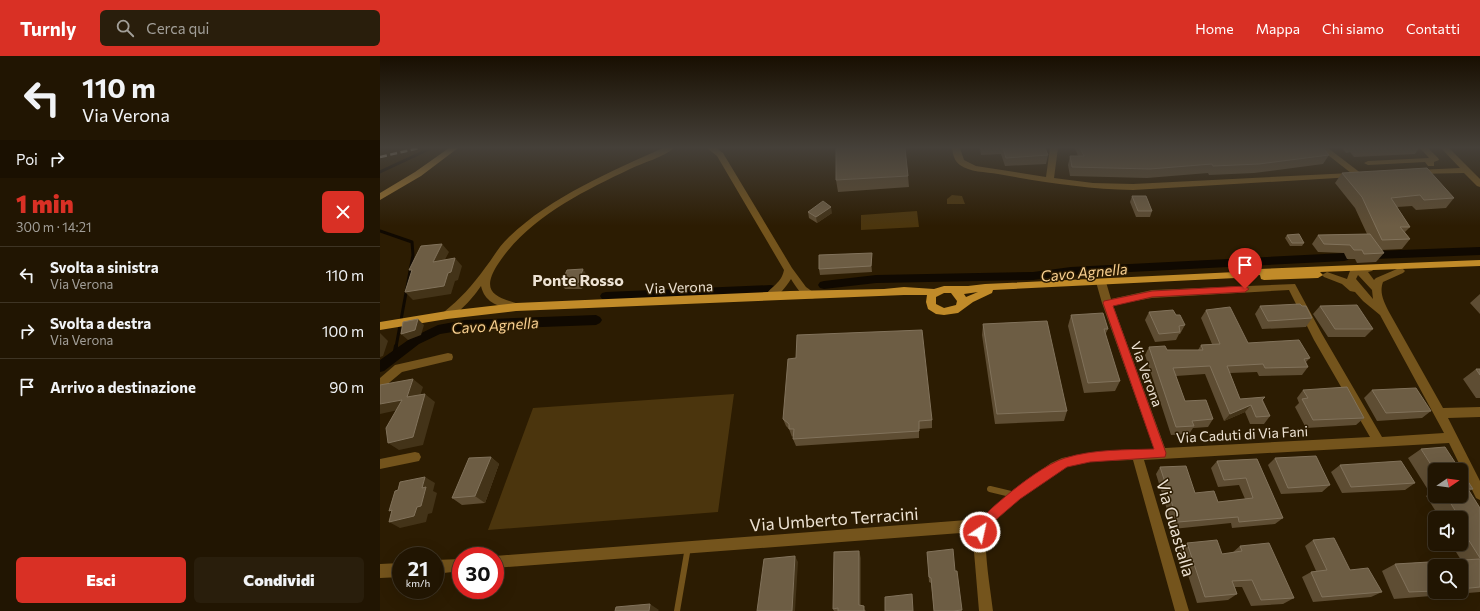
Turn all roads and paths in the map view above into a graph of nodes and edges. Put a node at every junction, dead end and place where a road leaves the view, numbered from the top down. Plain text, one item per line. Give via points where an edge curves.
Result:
1 (418, 174) edge
2 (614, 174) edge
3 (733, 174) edge
4 (1015, 174) edge
5 (1051, 174) edge
6 (1362, 174) edge
7 (1471, 174) edge
8 (1050, 180) junction
9 (1480, 184) edge
10 (380, 197) edge
11 (1478, 263) edge
12 (1420, 264) junction
13 (789, 270) junction
14 (1275, 271) junction
15 (1400, 271) junction
16 (1357, 272) junction
17 (487, 274) junction
18 (1236, 275) junction
19 (1328, 275) junction
20 (1101, 282) junction
21 (1004, 287) junction
22 (1376, 289) junction
23 (954, 290) junction
24 (934, 292) junction
25 (884, 293) junction
26 (812, 295) junction
27 (770, 296) junction
28 (1366, 298) junction
29 (1107, 303) junction
30 (931, 304) junction
31 (961, 305) junction
32 (516, 307) junction
33 (458, 313) junction
34 (1384, 313) junction
35 (447, 314) junction
36 (380, 326) edge
37 (448, 357) dead end
38 (380, 384) edge
39 (1480, 412) edge
40 (1440, 413) junction
41 (1453, 438) junction
42 (1379, 442) junction
43 (1161, 453) junction
44 (1137, 454) junction
45 (415, 457) dead end
46 (380, 464) edge
47 (990, 489) dead end
48 (1480, 494) edge
49 (1016, 495) junction
50 (983, 525) junction
51 (688, 547) junction
52 (504, 561) edge
53 (392, 570) edge
54 (380, 571) edge
55 (677, 611) edge
56 (986, 611) edge
57 (1182, 611) edge

1 - 10 main road
2 - 17 street via 566,198 537,218 511,240
3 - 13 street
4 - 8 street
5 - 8 street
6 - 8 street via 1133,187 1100,187
7 - 9 street
11 - 12 main road, Via Verona
11 - 15 main road, Via Verona via 1444,270
12 - 14 main road, Via Verona
12 - 16 street, Via Verona
13 - 26 street via 803,289
13 - 27 street via 783,286
14 - 16 street, Via Verona
14 - 18 main road, Via Verona
15 - 16 main road, Via Verona
15 - 22 street via 1379,280
16 - 19 main road, Via Verona
16 - 22 street
16 - 28 street via 1350,278
17 - 32 street via 485,288 491,298 501,304
17 - 33 street via 469,303
17 - 35 street via 457,307
18 - 19 main road, Via Verona via 1278,278
18 - 20 main road, Via Verona
19 - 28 street via 1345,282
20 - 21 main road, Via Verona
20 - 29 street, Via Verona
21 - 23 main road, Via Verona
21 - 31 main road, Via Verona via 979,294
22 - 34 street
23 - 24 main road, Via Verona via 946,288
23 - 31 main road via 961,296
24 - 25 main road, Via Verona
24 - 30 main road
25 - 26 main road, Via Verona
25 - 30 main road, Via Verona via 914,297
26 - 27 main road, Via Verona
27 - 32 main road, Via Verona
28 - 34 street
29 - 42 street via 1152,294 1292,286
29 - 43 street, Via Verona
30 - 31 main road, Via Verona via 937,311 949,313
32 - 33 main road, Via Verona
33 - 35 main road, Via Verona
34 - 40 street
35 - 36 main road, Via Verona
37 - 38 street via 399,368
39 - 40 street
40 - 41 street
41 - 42 street, Via Caduti di Via Fani
41 - 48 street
42 - 43 street, Via Caduti di Via Fani
43 - 44 street, Via Caduti di Via Fani
44 - 49 street, Via Caduti di Via Fani via 1090,457 1066,462
44 - 57 street, Via Guastalla
45 - 46 street
47 - 49 lane
49 - 50 street, Via Caduti di Via Fani
50 - 51 street, Via Umberto Terracini
50 - 56 street via 979,544
51 - 52 street, Via Umberto Terracini
51 - 55 lane
53 - 54 street

